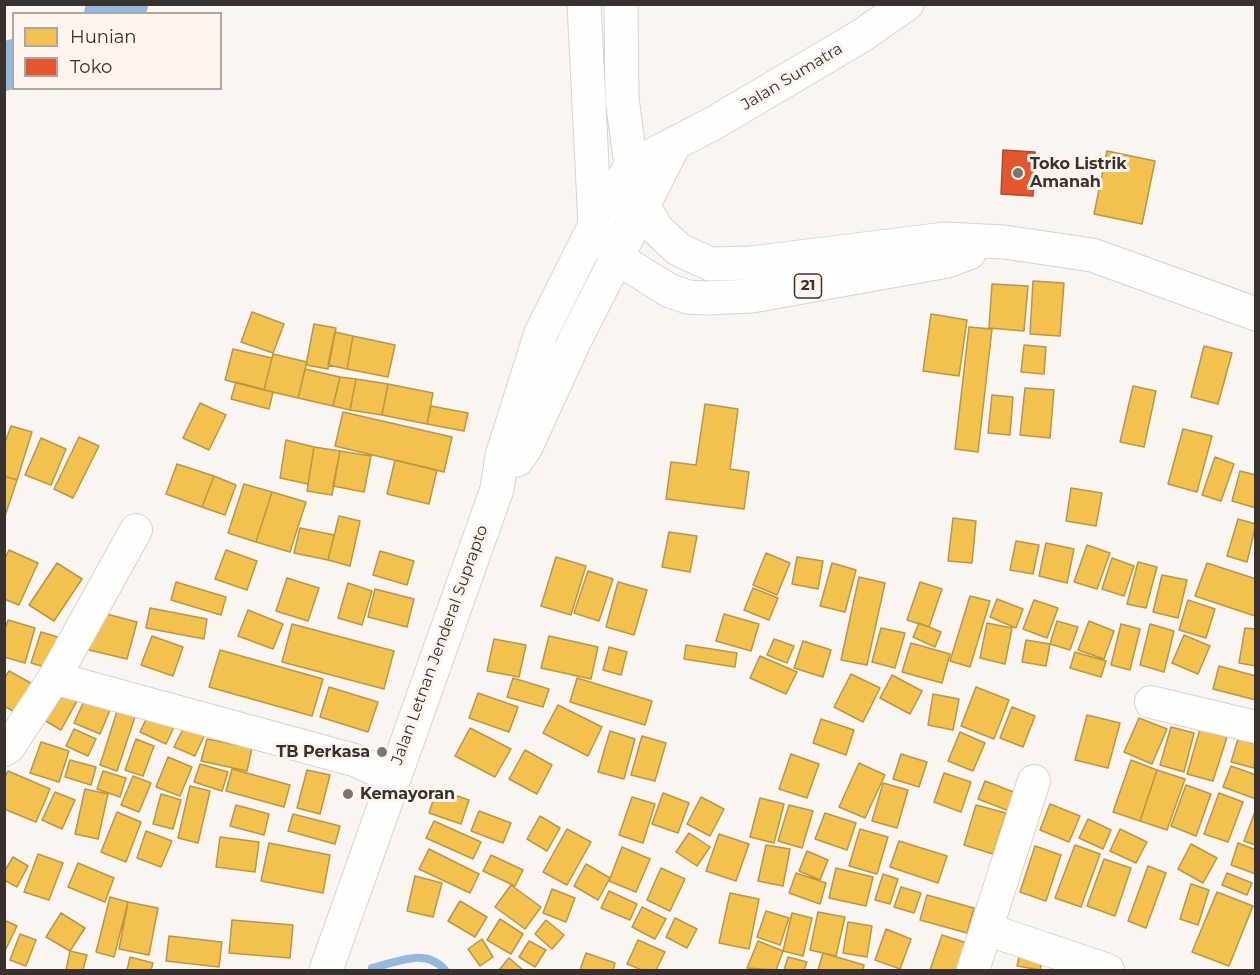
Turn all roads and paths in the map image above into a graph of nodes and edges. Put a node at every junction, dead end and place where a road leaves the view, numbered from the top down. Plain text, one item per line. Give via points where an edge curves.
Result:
1 (584, 4) edge
2 (621, 4) edge
3 (907, 4) edge
4 (674, 145) junction
5 (631, 166) junction
6 (642, 204) junction
7 (595, 225) junction
8 (1005, 242) junction
9 (617, 258) junction
10 (1256, 314) edge
11 (497, 489) junction
12 (136, 530) dead end
13 (54, 678) junction
14 (1151, 702) dead end
15 (1256, 727) edge
16 (4, 750) edge
17 (392, 777) junction
18 (1034, 781) dead end
19 (986, 929) junction
20 (326, 970) edge
21 (973, 970) edge
22 (1108, 970) edge

1 - 7 main road
2 - 5 main road, 21 via 622,98
3 - 4 main road, Jalan Sumatra via 861,36
4 - 5 main road, Jalan Sumatra
4 - 6 main road, Jalan Letnan Jenderal Suprapto
5 - 6 main road, 21
5 - 7 main road, Jalan Letnan Jenderal Suprapto
6 - 8 main road, 21 via 657,229 678,249 710,264 751,263 945,239
6 - 9 main road, Jalan Letnan Jenderal Suprapto
7 - 9 main road, 21
7 - 11 main road, Jalan Letnan Jenderal Suprapto via 541,333 502,456
8 - 9 main road, 21 via 947,261 752,296 705,298 670,291
8 - 10 main road, 21 via 1092,255
9 - 11 main road, Jalan Letnan Jenderal Suprapto via 526,447
11 - 17 main road, Jalan Letnan Jenderal Suprapto
12 - 13 street
13 - 16 street
13 - 17 street via 342,757
14 - 15 street
17 - 20 main road, Jalan Letnan Jenderal Suprapto
18 - 19 street
19 - 21 street
19 - 22 street

